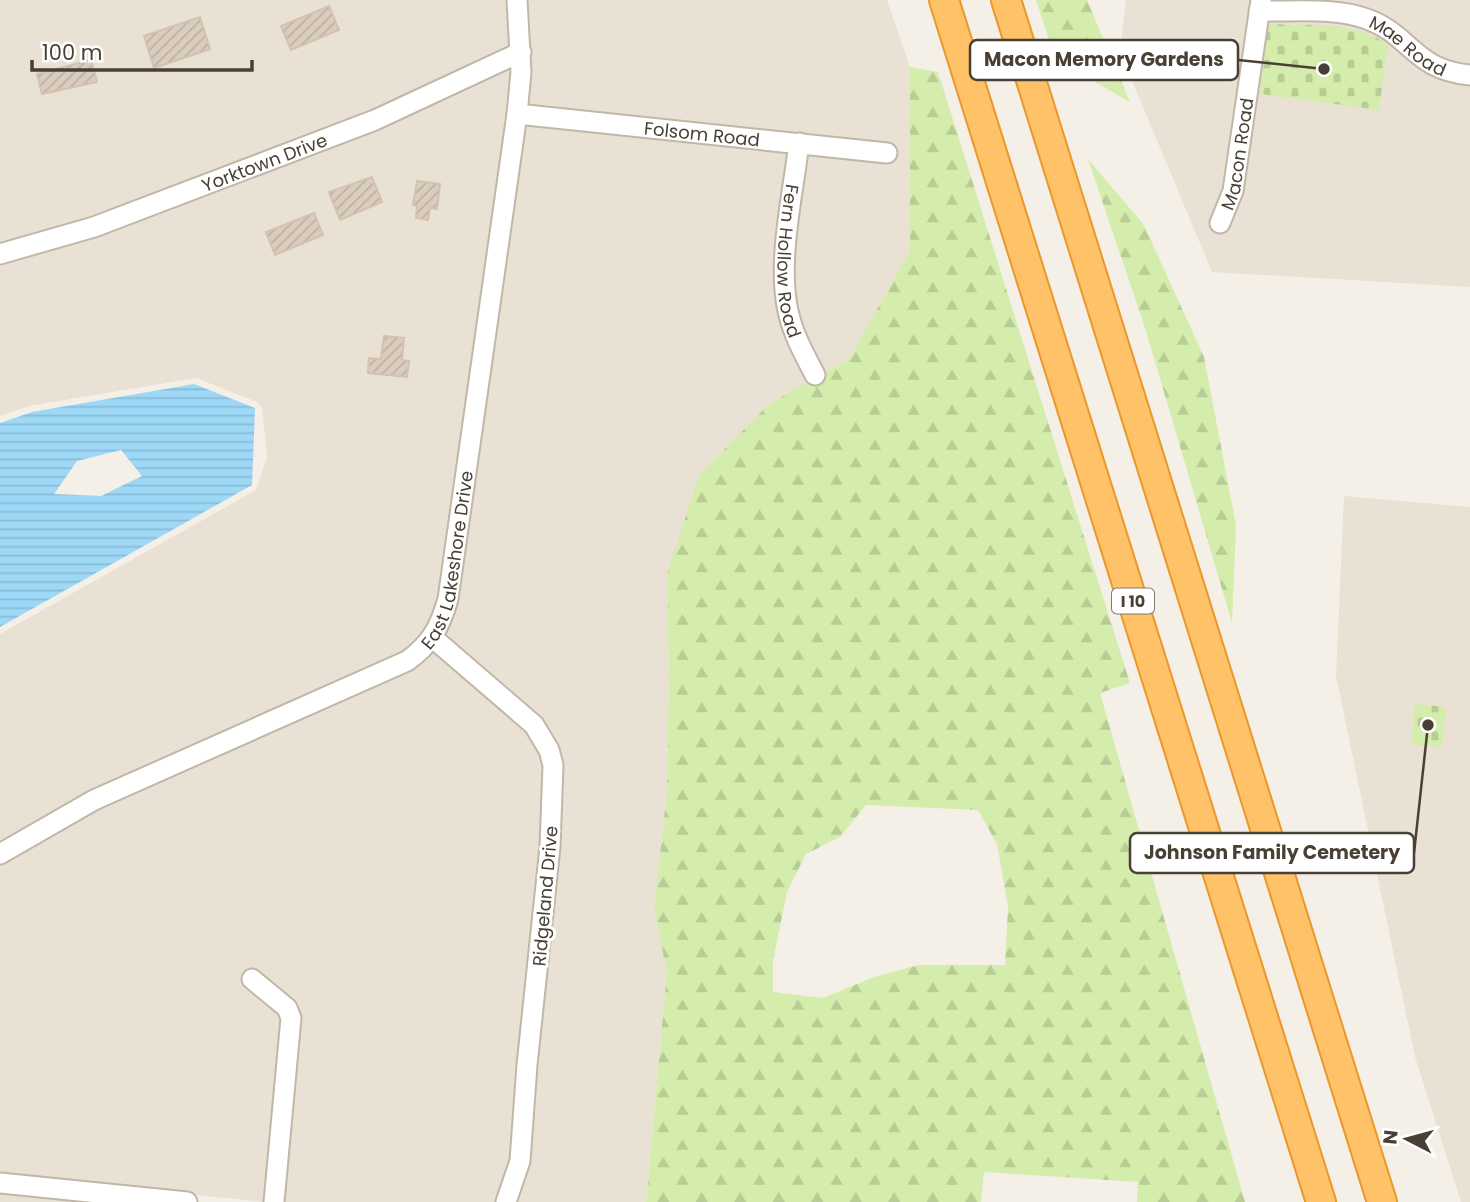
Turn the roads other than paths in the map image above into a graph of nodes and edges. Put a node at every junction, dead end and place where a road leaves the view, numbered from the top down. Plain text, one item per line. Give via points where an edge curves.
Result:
1 (517, 0) edge
2 (944, 0) edge
3 (1006, 0) edge
4 (1260, 5) edge
5 (521, 52) junction
6 (1470, 75) edge
7 (517, 114) junction
8 (799, 143) junction
9 (887, 153) dead end
10 (1220, 223) dead end
11 (0, 254) edge
12 (815, 375) dead end
13 (433, 638) junction
14 (0, 854) edge
15 (252, 979) dead end
16 (0, 1183) edge
17 (187, 1202) edge
18 (274, 1202) edge
19 (506, 1202) edge
20 (1321, 1202) edge
21 (1382, 1202) edge

1 - 5 street, East Lakeshore Drive
2 - 20 highway, I 10
3 - 21 highway
4 - 6 street, Mae Road via 1365,18 1431,66
4 - 10 street, Macon Road via 1233,191
5 - 7 street, East Lakeshore Drive
5 - 11 street, Yorktown Drive via 388,116 107,222
7 - 8 street, Folsom Road
7 - 13 street, East Lakeshore Drive via 448,599
8 - 9 street, Folsom Road
8 - 12 street, Fern Hollow Road via 784,272 795,336
13 - 14 street, East Lakeshore Drive via 407,661 94,800
13 - 19 street, Ridgeland Drive via 534,725 553,765 550,847 520,1161
15 - 18 street via 287,1008 291,1018
16 - 17 street

